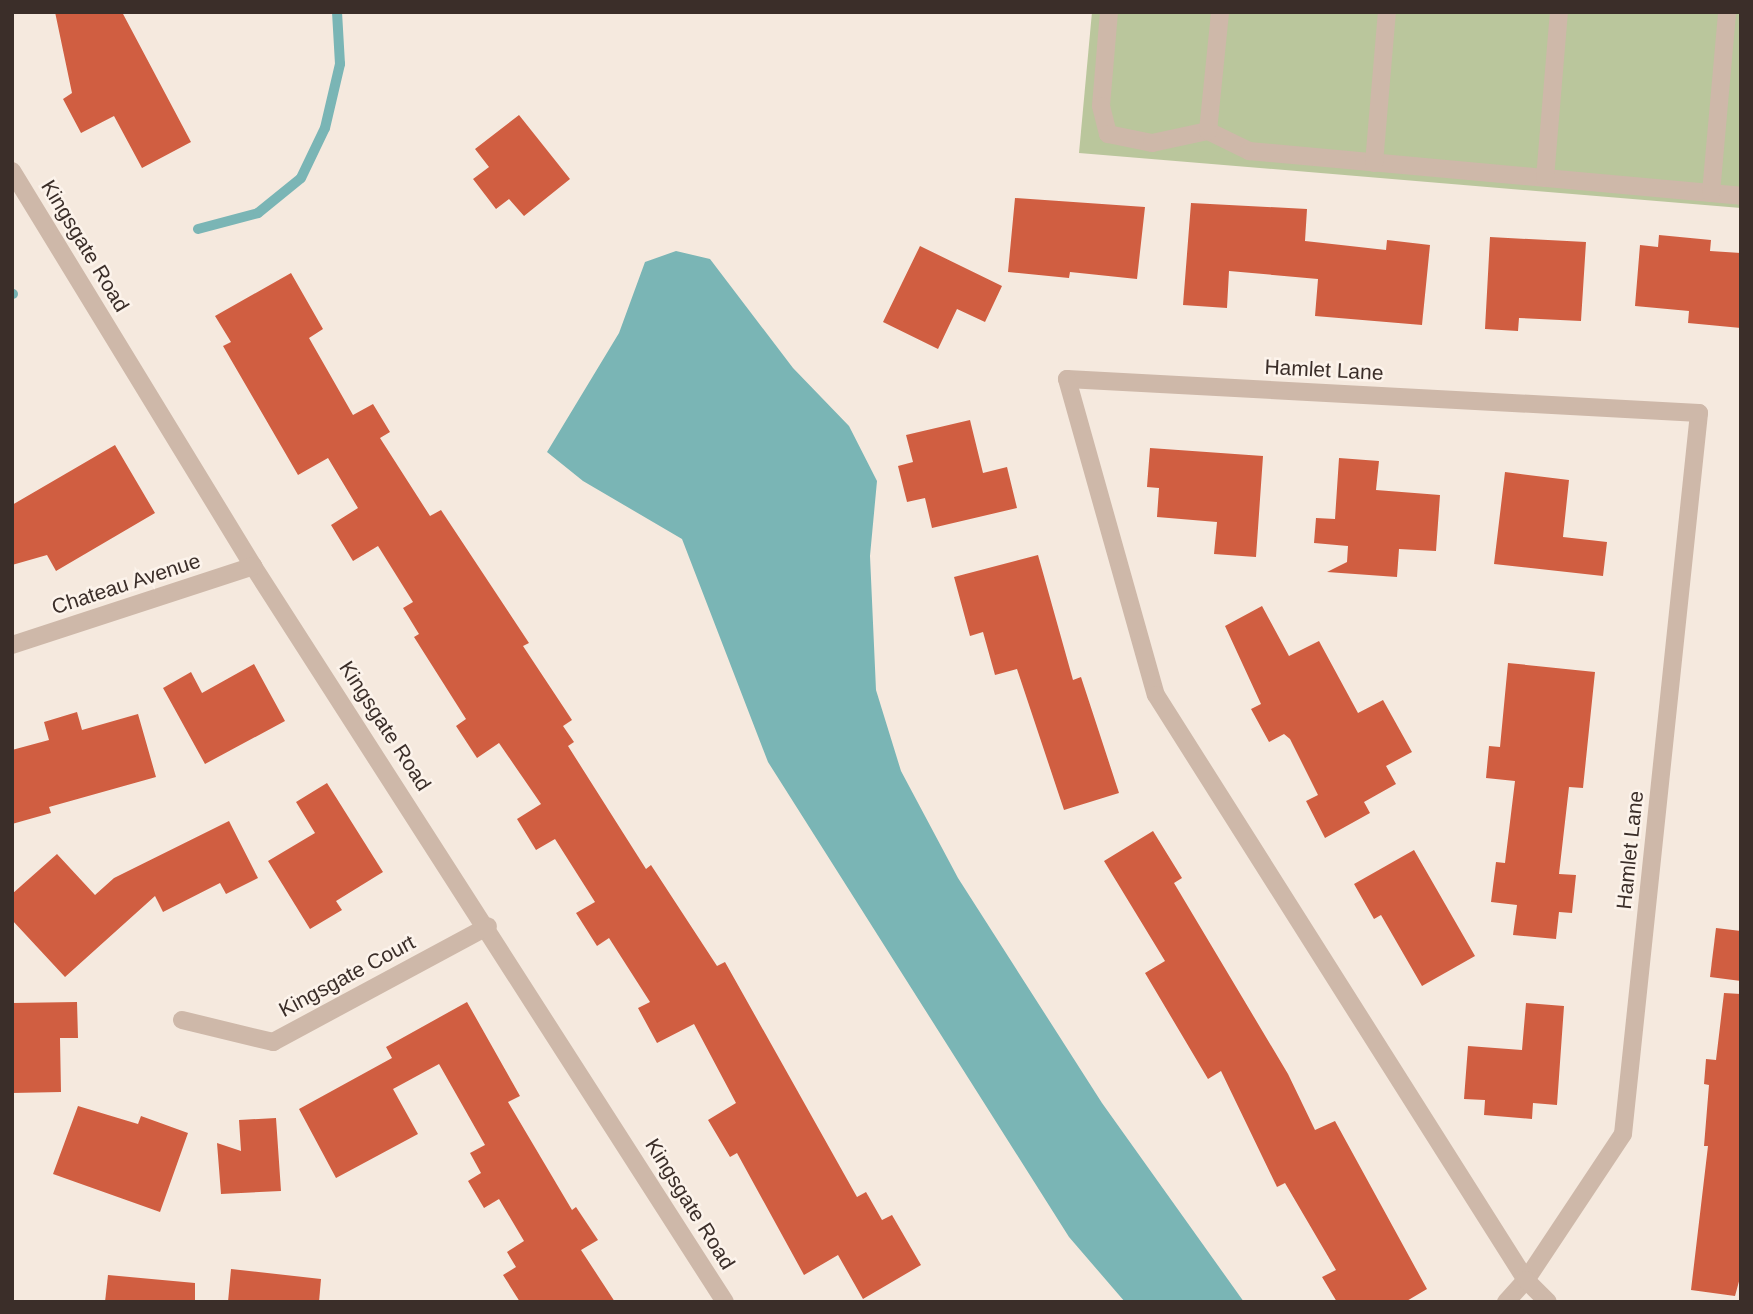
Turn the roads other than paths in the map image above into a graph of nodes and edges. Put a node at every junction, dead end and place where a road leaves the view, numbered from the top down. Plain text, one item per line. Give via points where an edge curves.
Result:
1 (1109, 12) edge
2 (1220, 12) edge
3 (1387, 12) edge
4 (1559, 12) edge
5 (1727, 12) edge
6 (1208, 131) junction
7 (1374, 163) junction
8 (12, 171) edge
9 (1545, 178) junction
10 (1711, 193) junction
11 (1741, 196) edge
12 (253, 566) junction
13 (12, 645) edge
14 (488, 926) junction
15 (182, 1020) dead end
16 (1526, 1280) junction
17 (725, 1302) edge
18 (1506, 1302) edge
19 (1548, 1302) edge

1 - 6 street via 1101,106 1108,134 1152,143
2 - 6 street
3 - 7 street
4 - 9 street
5 - 10 street
6 - 7 street via 1248,151
7 - 9 street
8 - 12 street, Kingsgate Road
9 - 10 street
10 - 11 street
12 - 13 street, Chateau Avenue
12 - 14 street, Kingsgate Road
14 - 15 street, Kingsgate Court via 273,1042
14 - 17 street, Kingsgate Road
16 - 16 street, Hamlet Lane via 1623,1134 1699,413 1067,379 1156,695
16 - 18 street, Hamlet Lane
16 - 19 street, Hamlet Lane

